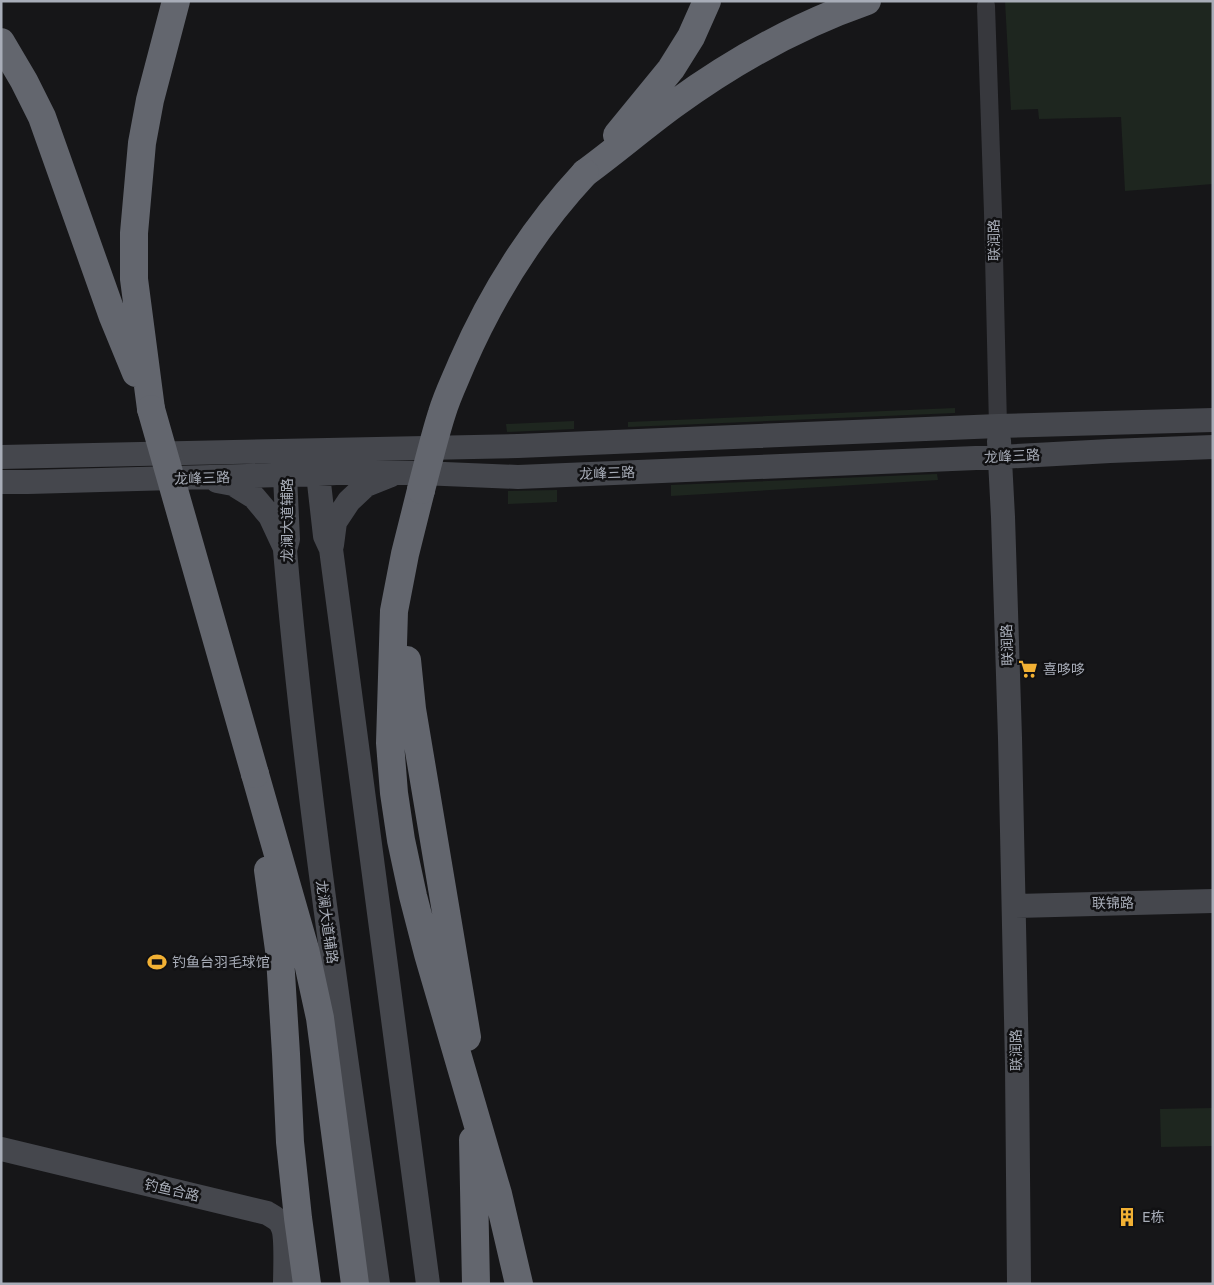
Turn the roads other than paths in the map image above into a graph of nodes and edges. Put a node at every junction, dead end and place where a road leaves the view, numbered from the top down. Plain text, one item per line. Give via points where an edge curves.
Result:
1 (176, 1) edge
2 (707, 1) edge
3 (867, 1) edge
4 (986, 6) dead end
5 (1, 42) edge
6 (585, 173) junction
7 (151, 409) junction
8 (1213, 420) edge
9 (998, 426) junction
10 (1213, 447) edge
11 (298, 450) junction
12 (1, 457) edge
13 (1000, 457) junction
14 (398, 472) junction
15 (318, 474) junction
16 (285, 476) junction
17 (199, 478) junction
18 (1, 482) edge
19 (421, 490) junction
20 (331, 549) junction
21 (285, 550) junction
22 (255, 774) junction
23 (1213, 901) edge
24 (1014, 906) junction
25 (1, 1148) edge
26 (285, 1284) edge
27 (307, 1284) edge
28 (355, 1284) edge
29 (378, 1284) edge
30 (428, 1284) edge
31 (476, 1284) edge
32 (519, 1284) edge
33 (1019, 1284) edge

1 - 7 highway via 142,142 134,232 134,279
2 - 6 highway via 672,69
3 - 6 highway via 801,28 733,65 673,105
4 - 9 street, 联润路
5 - 7 highway via 42,117 113,317
6 - 19 highway, bridge via 530,239 492,300 442,412
7 - 22 highway, bridge
8 - 9 main road, 龙峰三路
9 - 11 main road, 龙峰三路 via 518,446
9 - 13 main road, 联润路
10 - 13 main road, 龙峰三路
11 - 12 main road, 龙峰三路
11 - 15 main road, 龙澜大道辅路
11 - 16 main road, 龙澜大道辅路
13 - 14 main road, 龙峰三路 via 518,476
13 - 24 main road, 联润路
14 - 15 main road, 龙峰三路
14 - 20 main road via 366,485 349,501 336,522
15 - 16 main road, 龙峰三路
15 - 20 main road via 325,536
16 - 17 main road, 龙峰三路
16 - 21 main road, 龙澜大道辅路 via 288,539
17 - 18 main road, 龙峰三路
17 - 21 main road via 233,484 254,497 270,516
19 - 31 highway via 414,526 405,639 412,709 467,1036
19 - 32 highway via 394,611 390,743 394,793 401,840 425,944 498,1194
20 - 30 main road
21 - 29 main road, 龙澜大道辅路 via 319,862
22 - 27 highway via 280,957 290,1142
22 - 28 highway via 305,949 320,1018
23 - 24 main road, 联锦路
24 - 33 main road, 联润路
25 - 26 main road, 钓鱼合路 via 267,1213 283,1226

